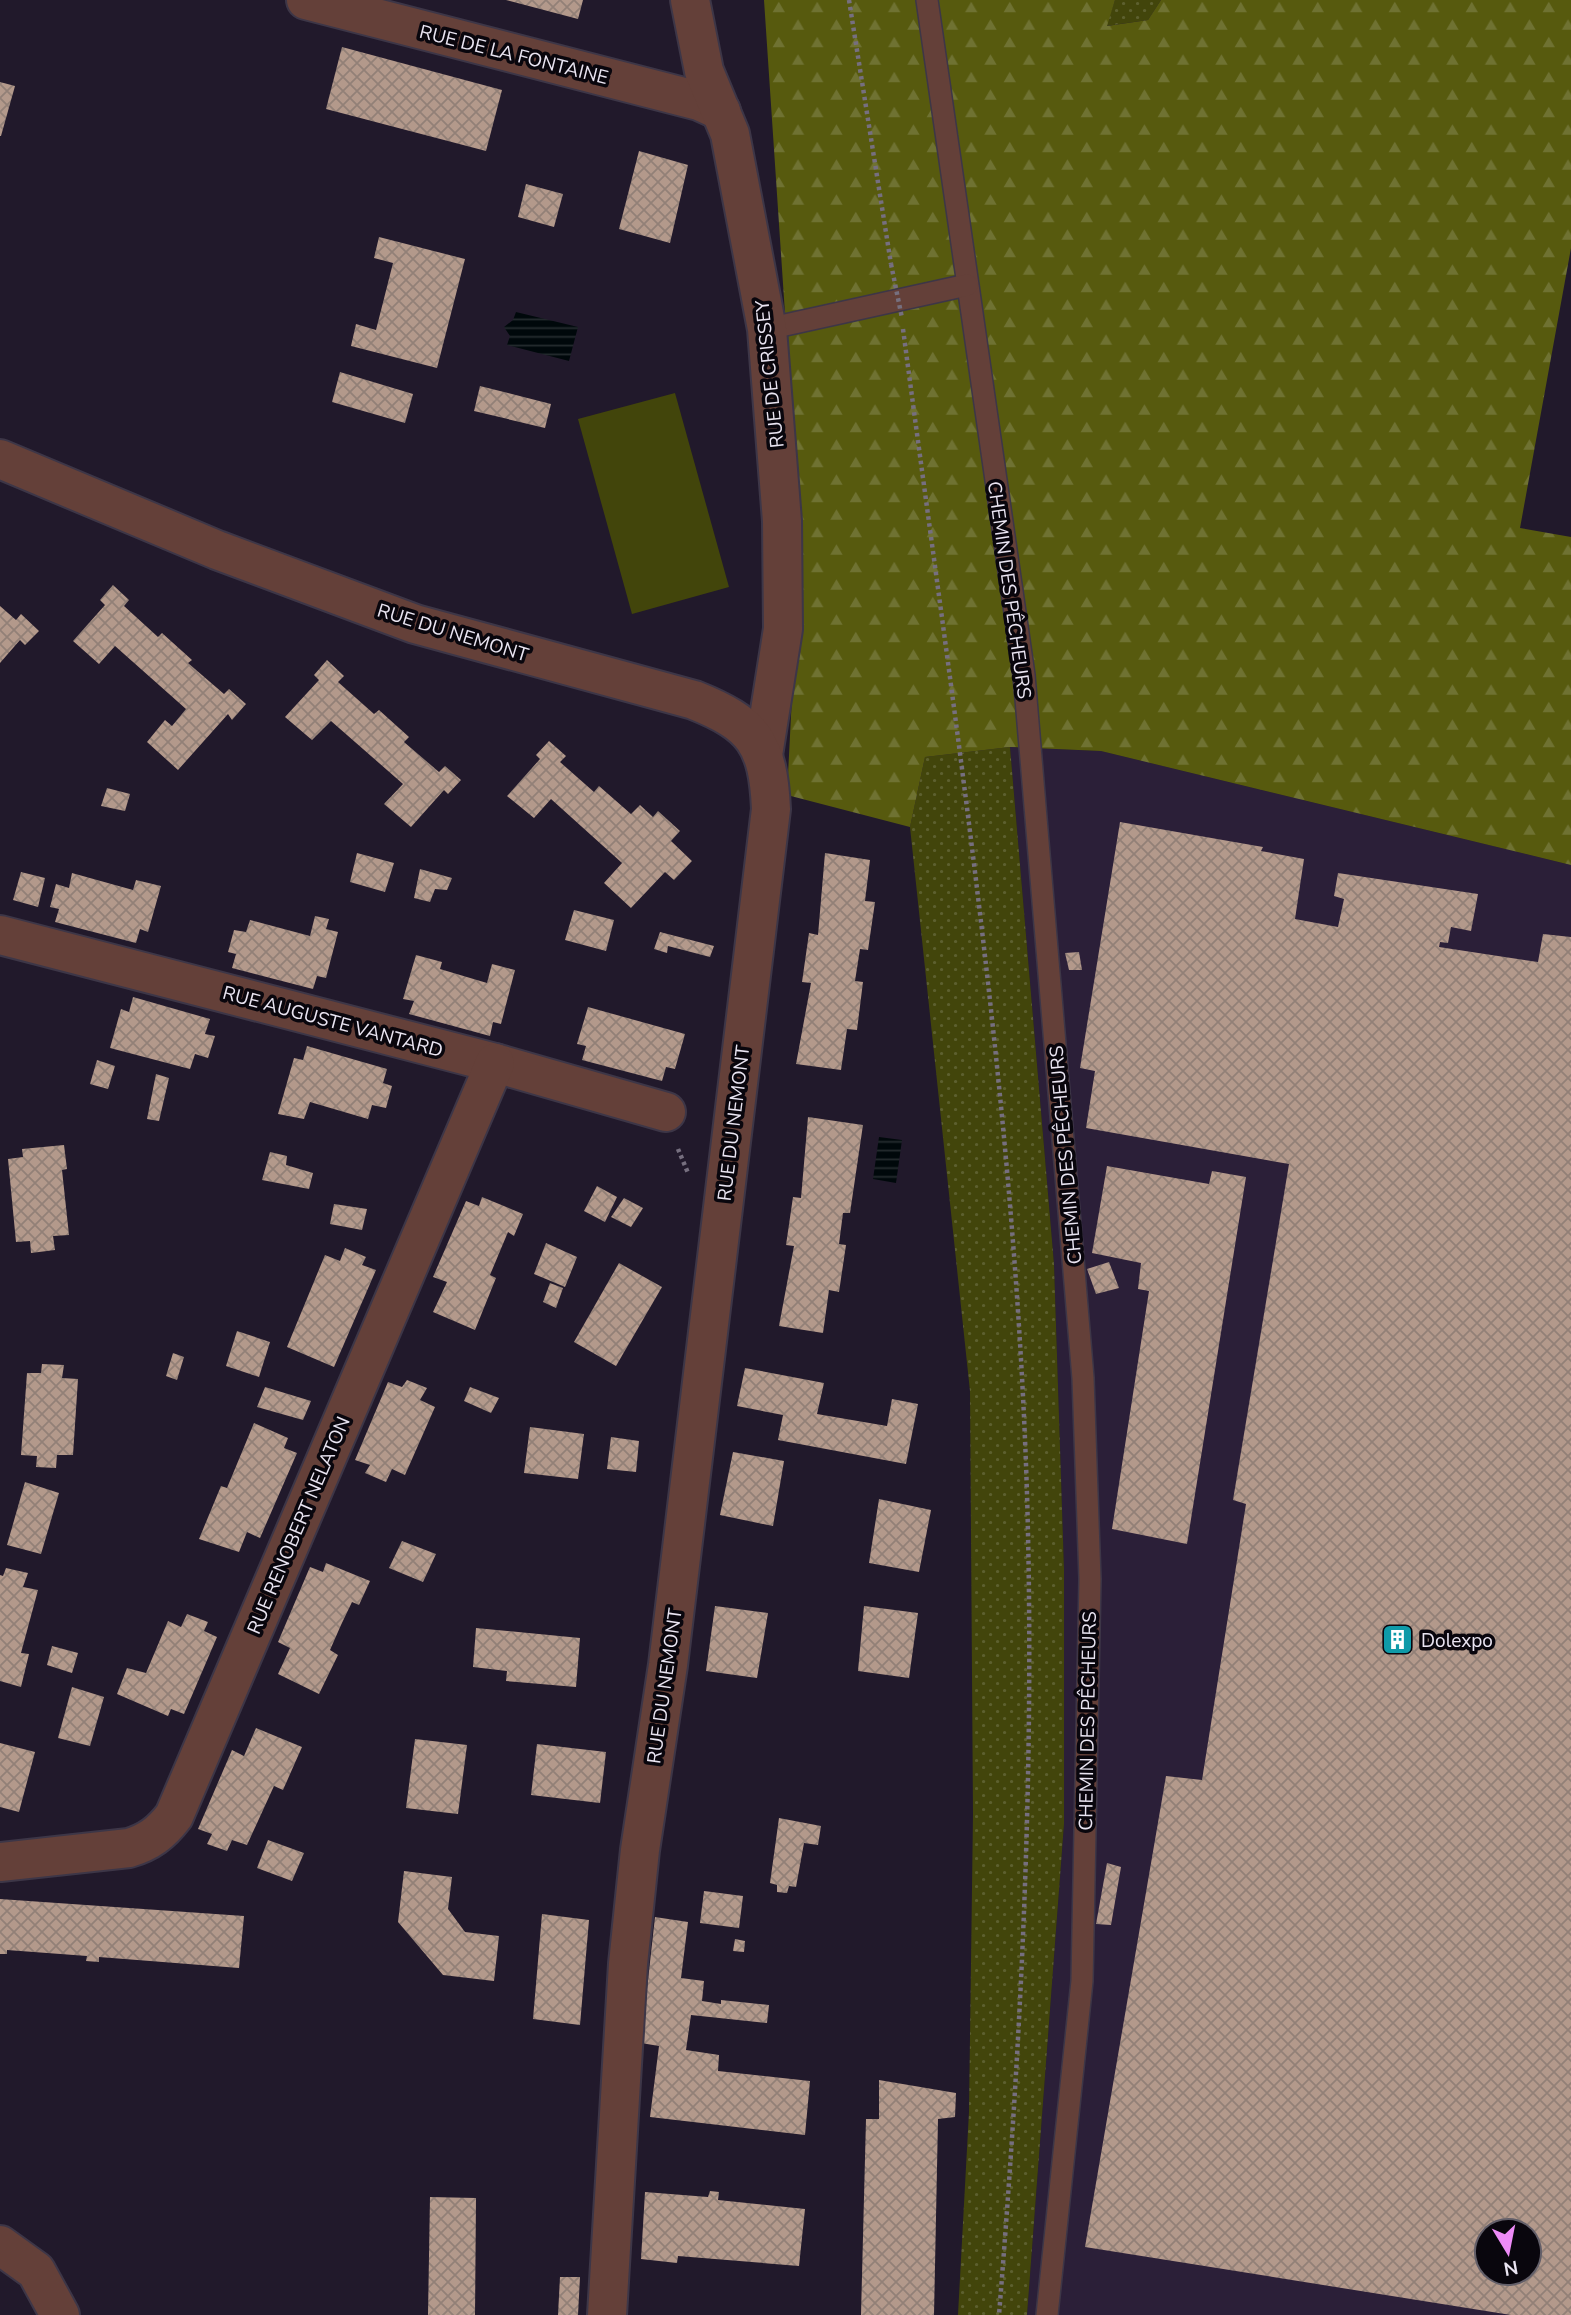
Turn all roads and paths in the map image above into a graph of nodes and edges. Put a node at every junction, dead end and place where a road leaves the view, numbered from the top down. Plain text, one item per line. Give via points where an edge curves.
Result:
1 (306, 0) edge
2 (690, 0) edge
3 (849, 0) edge
4 (927, 0) edge
5 (721, 111) junction
6 (967, 285) junction
7 (767, 329) junction
8 (0, 459) edge
9 (763, 755) junction
10 (0, 934) edge
11 (495, 1063) junction
12 (666, 1112) dead end
13 (0, 1862) edge
14 (0, 2245) edge
15 (60, 2315) edge
16 (607, 2315) edge
17 (999, 2315) edge
18 (1047, 2315) edge

1 - 5 street, RUE DE LA FONTAINE via 699,101
2 - 5 street, RUE DE CRISSEY via 704,71
3 - 17 path, bridge via 901,318 995,1043 1011,1223 1027,1490 1031,1723 1009,2195
4 - 6 lane, CHEMIN DES PÊCHEURS
5 - 7 street, RUE DE CRISSEY via 730,134
6 - 7 lane
6 - 18 lane, CHEMIN DES PÊCHEURS via 1024,675 1083,1378 1090,1579 1082,1981
7 - 9 street, RUE DE CRISSEY via 782,521 783,629
8 - 9 street, RUE DU NEMONT via 217,550 415,624 694,700 730,714 751,732
9 - 16 street, RUE DU NEMONT via 771,809 628,1964
10 - 11 street, RUE AUGUSTE VANTARD
11 - 12 street, RUE AUGUSTE VANTARD
11 - 13 street, RUE RENOBERT NELATON via 174,1816 147,1843 129,1848
14 - 15 street via 36,2271

